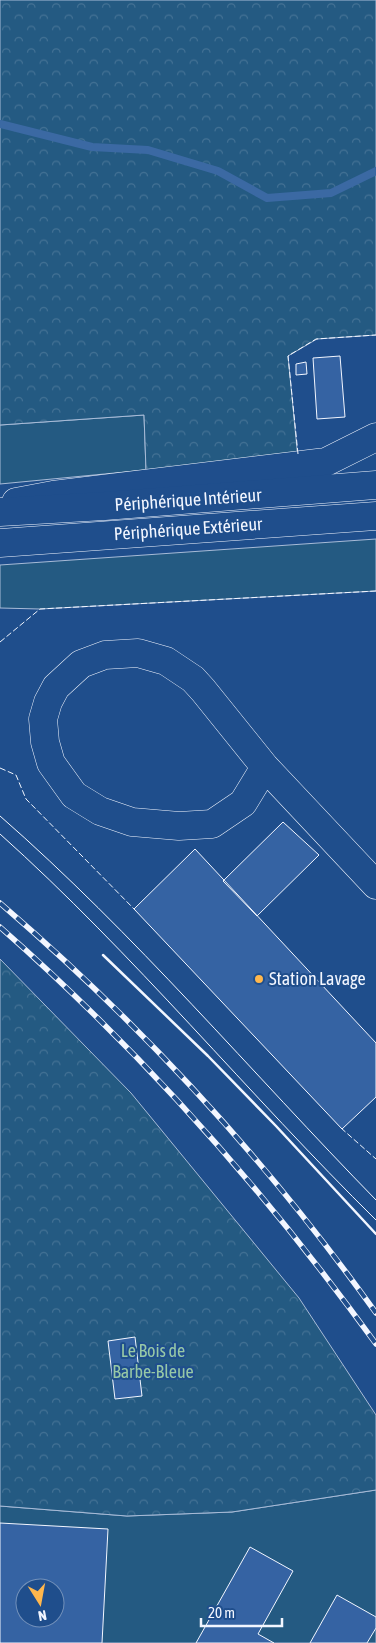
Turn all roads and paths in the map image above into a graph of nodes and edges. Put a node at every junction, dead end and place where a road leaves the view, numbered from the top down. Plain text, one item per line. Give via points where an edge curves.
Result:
1 (376, 437) edge
2 (376, 485) edge
3 (0, 504) edge
4 (0, 512) edge
5 (376, 516) edge
6 (0, 543) edge
7 (265, 767) junction
8 (376, 885) edge

1 - 3 main road via 326,462
2 - 4 main road, Périphérique Intérieur
5 - 6 main road, Périphérique Extérieur
7 - 7 main road via 193,679 166,661 138,653 105,655 81,664 56,687 43,719 51,763 74,795 100,811 132,822 180,826 212,824 244,803
7 - 8 main road

